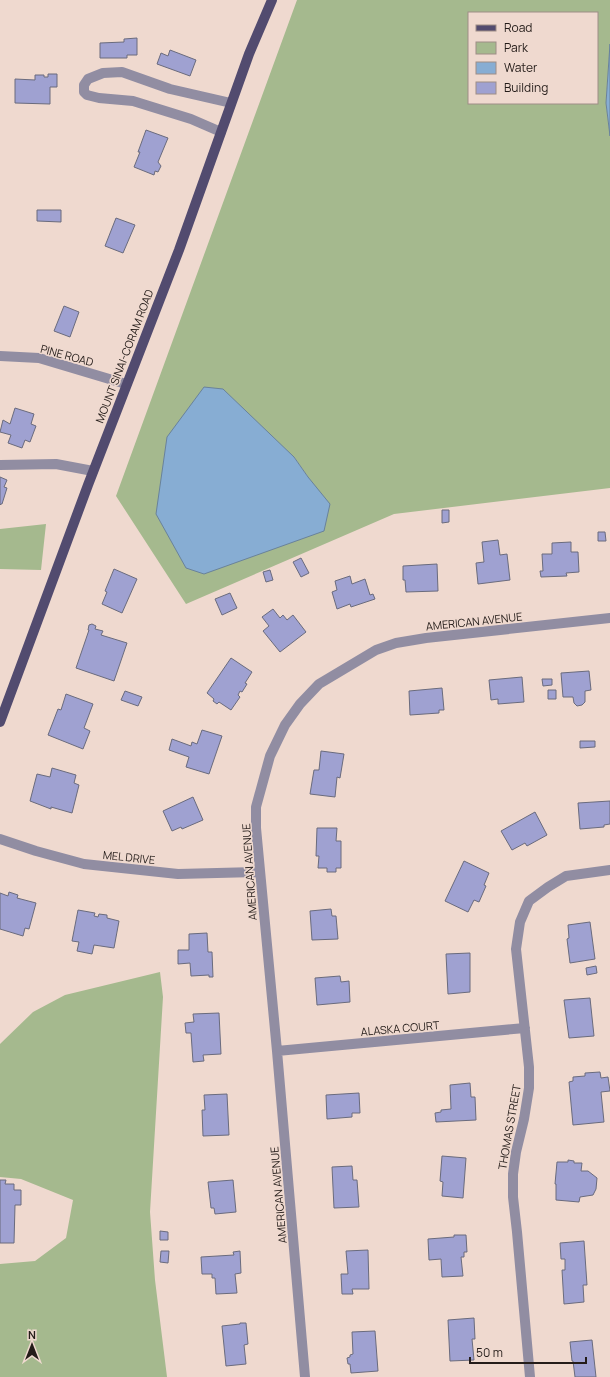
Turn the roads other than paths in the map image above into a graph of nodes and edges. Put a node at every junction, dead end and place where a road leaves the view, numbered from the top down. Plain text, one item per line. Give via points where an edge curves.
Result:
1 (272, 0) edge
2 (231, 104) junction
3 (221, 132) junction
4 (0, 356) edge
5 (126, 384) junction
6 (0, 465) edge
7 (93, 471) junction
8 (610, 618) edge
9 (0, 722) edge
10 (0, 839) edge
11 (610, 870) edge
12 (260, 872) junction
13 (525, 1028) junction
14 (277, 1052) junction
15 (304, 1377) edge
16 (530, 1377) edge

1 - 2 main road, MOUNT SINAI-CORAM ROAD
2 - 3 main road, MOUNT SINAI-CORAM ROAD
2 - 3 street via 170,89 122,72 103,73 88,79 84,85 84,92 87,95 133,101 191,119
3 - 5 main road, MOUNT SINAI-CORAM ROAD via 179,250
4 - 5 street, PINE ROAD via 39,358
5 - 7 main road, MOUNT SINAI-CORAM ROAD
6 - 7 street via 56,464
7 - 9 main road, MOUNT SINAI-CORAM ROAD
8 - 12 street, AMERICAN AVENUE via 396,643 376,650 319,684 284,725 270,756 256,807
10 - 12 street, MEL DRIVE via 84,864 178,874
11 - 13 street, THOMAS STREET via 566,876 529,901 520,922 516,949
12 - 14 street, AMERICAN AVENUE
13 - 14 street, ALASKA COURT
13 - 16 street, THOMAS STREET via 529,1088 516,1152 513,1197
14 - 15 street, AMERICAN AVENUE

